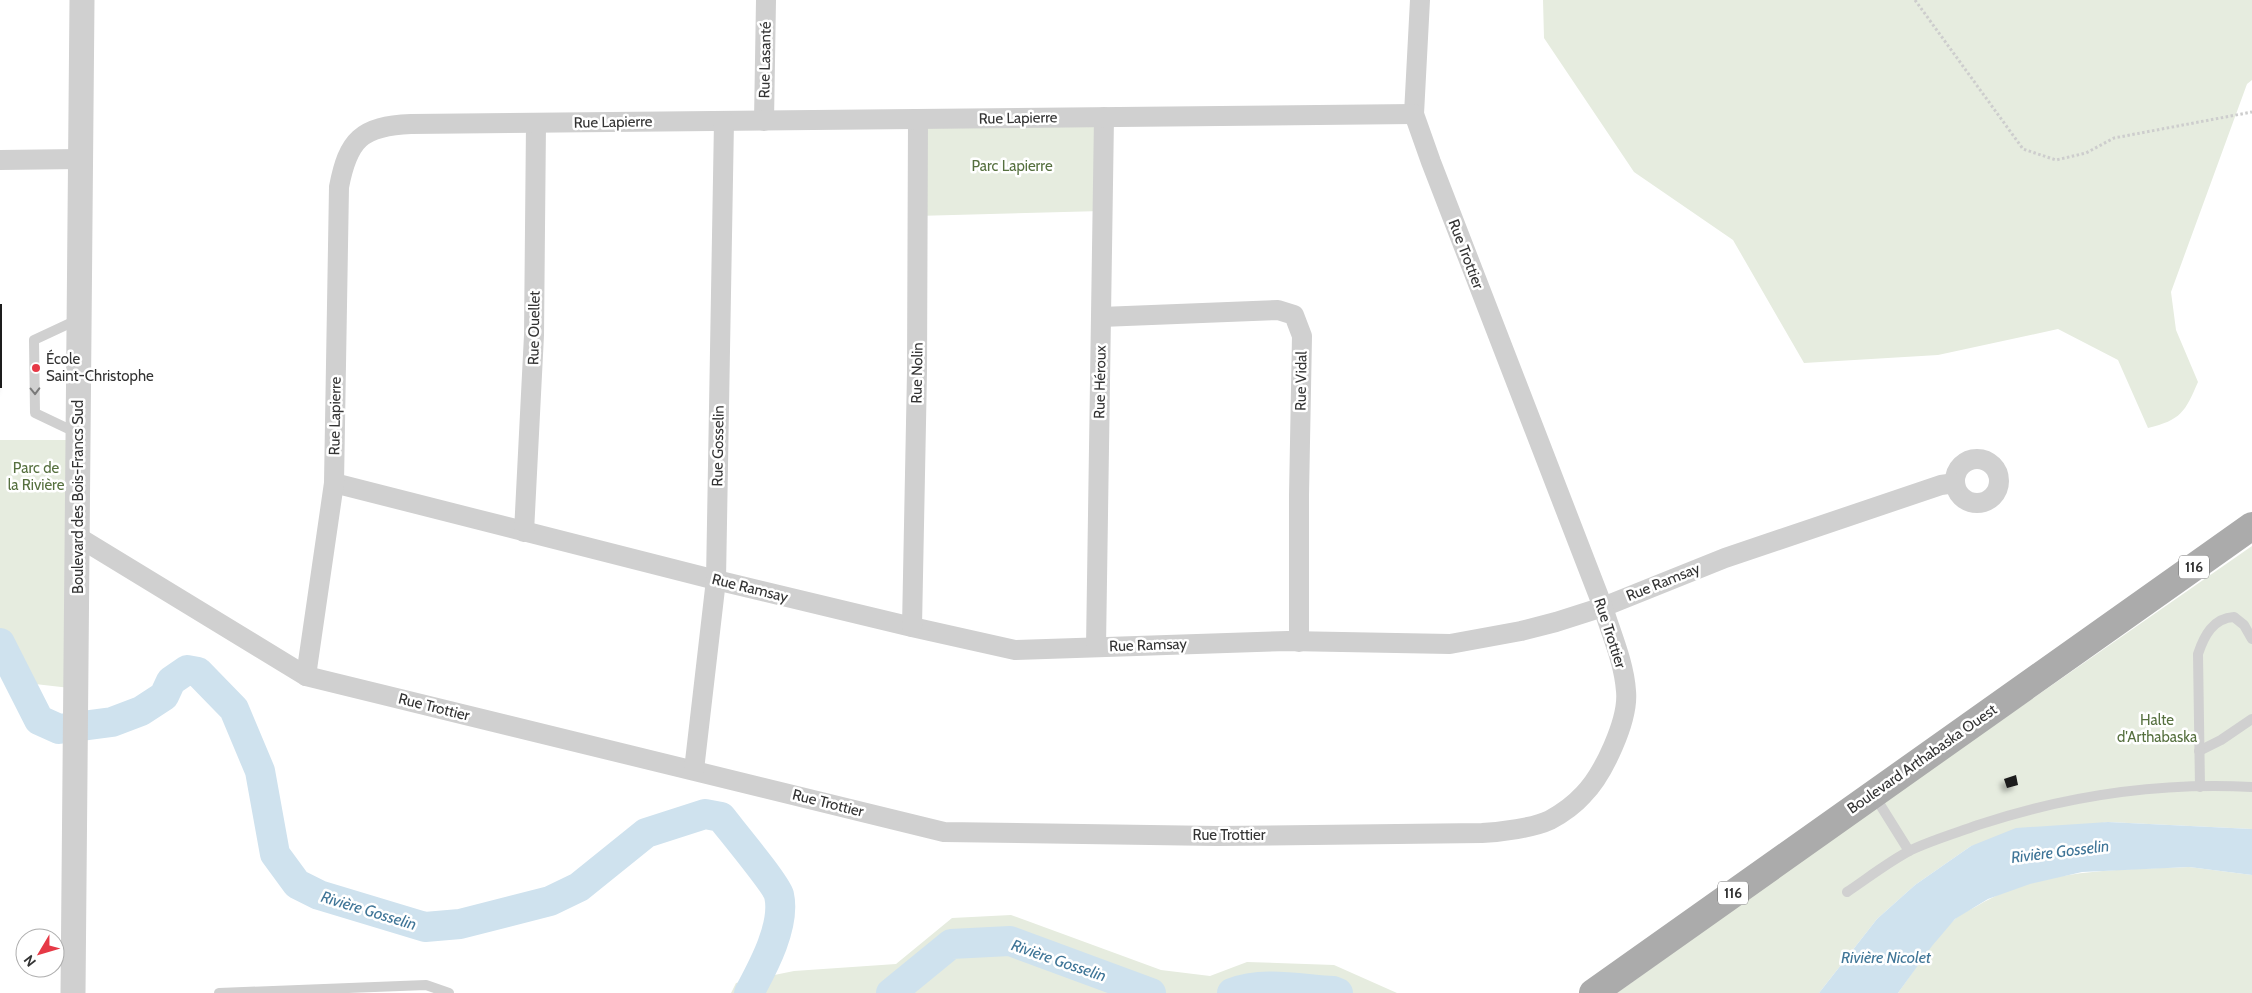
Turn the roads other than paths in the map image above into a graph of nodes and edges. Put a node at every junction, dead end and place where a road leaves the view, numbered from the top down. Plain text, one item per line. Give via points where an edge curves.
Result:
1 (82, 0) edge
2 (766, 0) edge
3 (1420, 0) edge
4 (1414, 114) junction
5 (1104, 117) junction
6 (918, 119) junction
7 (724, 121) junction
8 (764, 121) junction
9 (536, 123) junction
10 (81, 159) junction
11 (0, 160) edge
12 (1101, 317) junction
13 (80, 319) junction
14 (79, 434) junction
15 (334, 483) junction
16 (1955, 483) dead end
17 (2252, 526) edge
18 (524, 532) junction
19 (78, 537) junction
20 (716, 580) junction
21 (1602, 607) junction
22 (912, 627) junction
23 (2252, 639) edge
24 (1299, 642) junction
25 (1096, 647) junction
26 (306, 676) junction
27 (2252, 719) edge
28 (2199, 751) junction
29 (694, 770) junction
30 (2200, 787) junction
31 (2252, 787) edge
32 (1873, 794) junction
33 (1909, 851) junction
34 (1847, 892) dead end
35 (73, 993) edge
36 (220, 993) edge
37 (449, 993) edge
38 (1593, 993) edge

1 - 10 street, Boulevard des Bois-Francs Sud
2 - 8 street, Rue Lasanté
3 - 4 street, Rue Trottier
4 - 5 street, Rue Lapierre
4 - 21 street, Rue Trottier
5 - 6 street, Rue Lapierre
5 - 12 street, Rue Héroux
6 - 8 street, Rue Lapierre
6 - 22 street, Rue Nolin
7 - 8 street, Rue Lapierre
7 - 9 street, Rue Lapierre
7 - 20 street, Rue Gosselin
9 - 15 street, Rue Lapierre via 384,127 356,140 347,154 339,187
9 - 18 street, Rue Ouellet via 534,335
10 - 11 street
10 - 13 street, Boulevard des Bois-Francs Sud
12 - 24 street, Rue Vidal via 1278,310 1294,315 1302,336
12 - 25 street, Rue Héroux
13 - 14 street, Boulevard des Bois-Francs Sud
13 -> 14 lane via 34,340 35,413
14 - 19 street, Boulevard des Bois-Francs Sud
15 - 18 street, Rue Ramsay
15 - 26 street, Rue Lapierre
16 - 21 street, Rue Ramsay via 1725,558
17 - 32 main road, Boulevard Arthabaska Ouest / 116
18 - 20 street, Rue Ramsay
19 - 26 street, Rue Trottier
19 - 35 street, Boulevard des Bois-Francs Sud
20 - 22 street, Rue Ramsay
20 - 29 street, Rue Gosselin
21 - 24 street, Rue Ramsay via 1522,631 1450,644
21 - 29 street, Rue Trottier via 1623,668 1626,691 1624,720 1616,739 1584,795 1565,811 1550,820 1495,832 1217,836 944,832
22 - 25 street, Rue Ramsay via 1015,650
23 - 28 lane via 2244,625 2234,617 2225,618 2204,638 2198,654
24 - 25 street, Rue Ramsay
26 - 29 street, Rue Trottier
27 - 28 lane
28 - 30 lane
30 - 31 lane
30 - 33 lane via 2152,788 2087,796 2016,812
32 - 33 lane
32 - 38 main road, Boulevard Arthabaska Ouest / 116
33 - 34 lane
36 - 37 lane via 426,986

